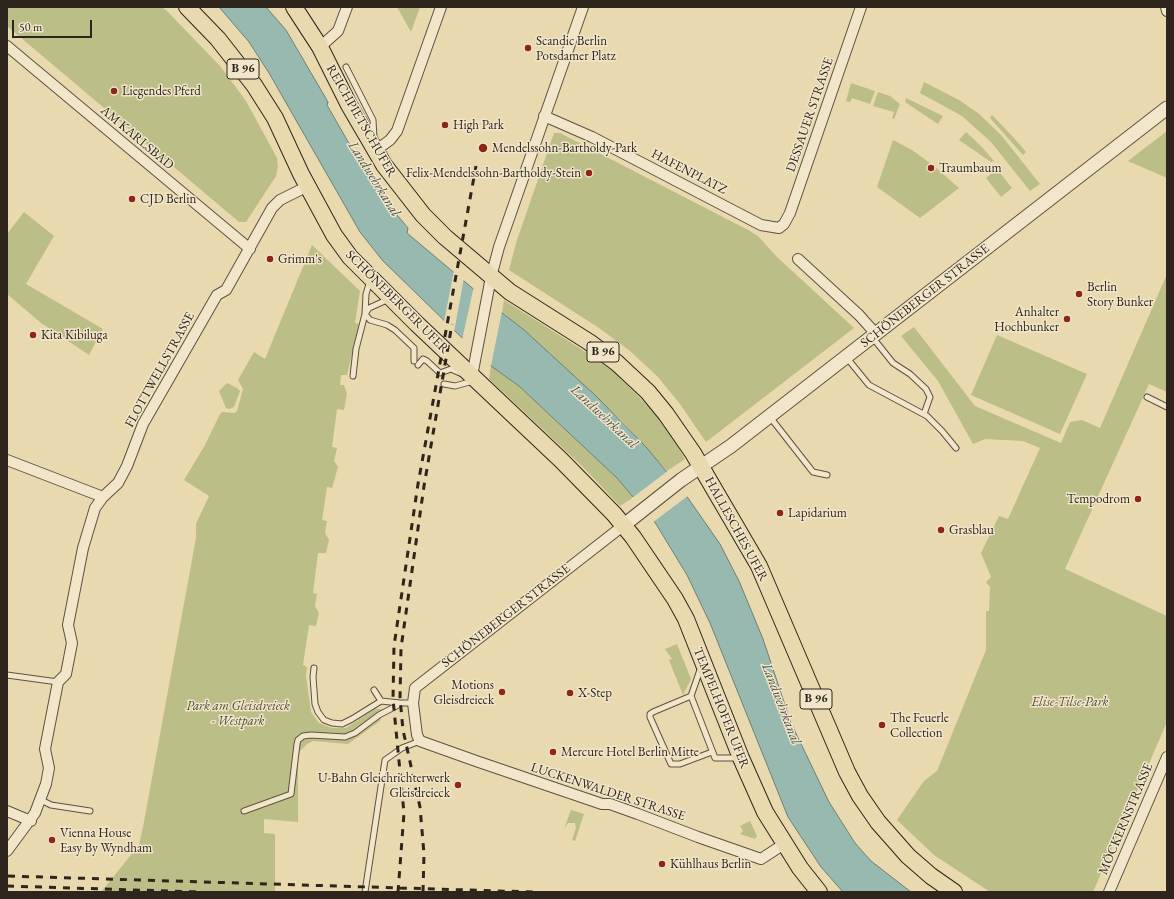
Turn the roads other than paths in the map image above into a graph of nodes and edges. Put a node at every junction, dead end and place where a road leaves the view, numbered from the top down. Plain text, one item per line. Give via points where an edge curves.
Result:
1 (187, 7) edge
2 (294, 7) edge
3 (348, 7) edge
4 (441, 7) edge
5 (583, 7) edge
6 (861, 7) edge
7 (1166, 7) edge
8 (1167, 11) edge
9 (7, 46) edge
10 (320, 47) junction
11 (346, 67) dead end
12 (1167, 108) edge
13 (544, 116) junction
14 (375, 150) junction
15 (308, 186) junction
16 (779, 228) joint
17 (250, 249) junction
18 (798, 259) dead end
19 (371, 279) junction
20 (490, 284) junction
21 (390, 299) junction
22 (365, 314) junction
23 (874, 336) junction
24 (846, 357) junction
25 (353, 376) dead end
26 (474, 378) junction
27 (444, 384) dead end
28 (1147, 397) dead end
29 (1167, 406) edge
30 (924, 414) junction
31 (770, 416) junction
32 (956, 448) dead end
33 (7, 460) edge
34 (701, 466) junction
35 (827, 475) dead end
36 (103, 497) junction
37 (624, 524) junction
38 (703, 662) junction
39 (314, 668) dead end
40 (7, 675) edge
41 (58, 682) junction
42 (374, 690) dead end
43 (690, 696) junction
44 (381, 701) junction
45 (407, 703) junction
46 (420, 741) junction
47 (712, 752) junction
48 (1167, 757) edge
49 (741, 758) junction
50 (41, 800) junction
51 (7, 811) edge
52 (90, 811) dead end
53 (244, 811) dead end
54 (30, 821) junction
55 (784, 844) junction
56 (7, 851) edge
57 (365, 892) edge
58 (819, 892) edge
59 (954, 892) edge
60 (1109, 892) edge

1 - 15 main road, SCHÖNEBERGER UFER / B 96 via 218,39 254,85 275,118
2 - 10 main road, REICHPIETSCHUFER / B 96
3 - 10 street via 338,31
4 - 14 street via 397,131 390,140
5 - 13 street
6 - 16 street, DESSAUER STRASSE via 790,213
7 - 8 street
9 - 17 street, AM KARLSBAD
10 - 14 main road, REICHPIETSCHUFER / B 96
11 - 14 lane via 373,120
12 - 23 street, SCHÖNEBERGER STRASSE
13 - 16 street, HAFENPLATZ via 592,137 761,225
13 - 20 street via 503,234
14 - 20 main road, REICHPIETSCHUFER / B 96 via 423,215
15 - 17 street, FLOTTWELLSTRASSE via 280,200 272,208
15 - 19 main road, SCHÖNEBERGER UFER / B 96 via 334,235
17 - 36 street, FLOTTWELLSTRASSE via 226,290 217,295 143,424 118,483
18 - 23 street via 859,315
19 - 21 main road, SCHÖNEBERGER UFER / B 96
19 - 22 lane via 366,294
20 - 26 street
20 - 34 main road, HALLESCHES UFER / B 96 via 510,292 604,353 628,373 666,414
21 - 22 lane via 369,308
21 - 26 main road, SCHÖNEBERGER UFER / B 96
22 - 25 lane via 356,349
22 - 26 lane via 370,320 395,330 414,348 416,363 427,361 440,373 451,369
23 - 24 street, SCHÖNEBERGER STRASSE
23 - 30 lane via 893,363 926,389 930,397
24 - 30 lane via 869,385
24 - 31 street, SCHÖNEBERGER STRASSE
26 - 27 lane via 455,386
26 - 37 main road, SCHÖNEBERGER UFER / B 96
28 - 29 lane
30 - 32 lane
31 - 34 street, SCHÖNEBERGER STRASSE
31 - 35 lane via 813,472
33 - 36 street
34 - 37 street, SCHÖNEBERGER STRASSE
34 - 59 main road, HALLESCHES UFER / B 96 via 759,566 847,772 860,796 878,822 908,856
36 - 41 street, FLOTTWELLSTRASSE via 94,512 83,548 68,625 72,643 66,674
37 - 38 main road, TEMPELHOFER UFER / B 96 via 675,599
37 - 45 street, SCHÖNEBERGER STRASSE via 422,682 415,688
38 - 43 lane
38 - 49 main road, TEMPELHOFER UFER / B 96
39 - 44 lane via 315,704 324,720 342,724
40 - 41 lane
41 - 50 street, FLOTTWELLSTRASSE via 44,749 49,768
42 - 44 lane
43 - 47 lane
43 - 47 lane via 653,712 650,717 671,764 680,764
44 - 45 lane
45 - 46 street, SCHÖNEBERGER STRASSE
45 - 53 lane via 379,716 345,737 311,734 303,736 297,744 290,794
46 - 55 street, LUCKENWALDER STRASSE via 642,815 698,838 761,859
46 - 57 lane via 402,748 385,760
47 - 49 lane via 715,758
48 - 60 street, MÖCKERNSTRASSE
49 - 55 main road, TEMPELHOFER UFER / B 96 via 765,812
50 - 52 lane via 51,805
50 - 54 street, FLOTTWELLSTRASSE
51 - 54 street
54 - 56 street, FLOTTWELLSTRASSE
55 - 58 main road, TEMPELHOFER UFER / B 96

